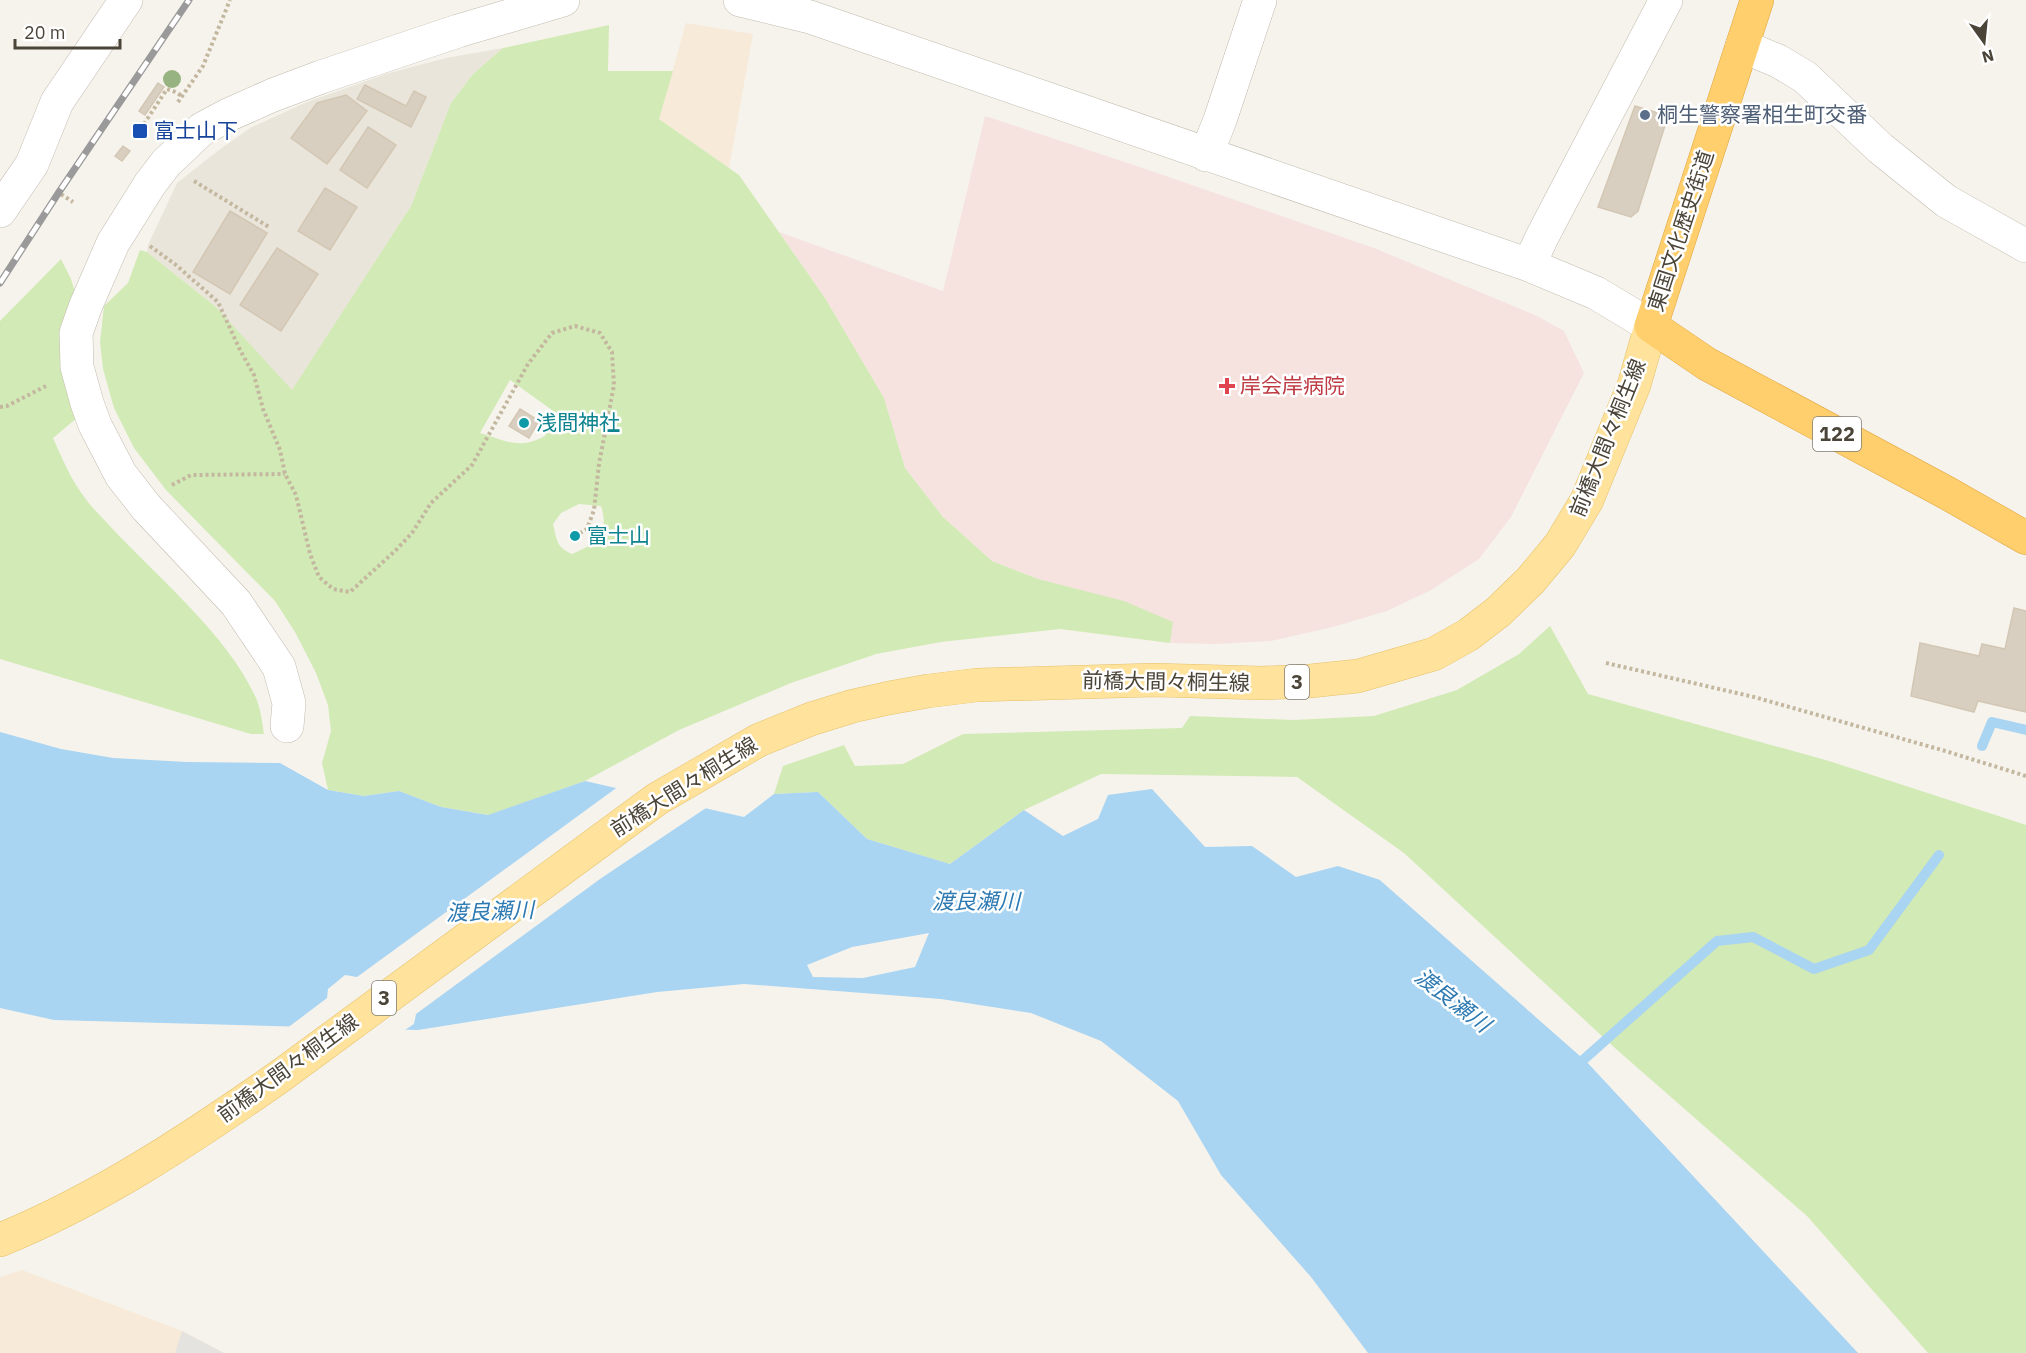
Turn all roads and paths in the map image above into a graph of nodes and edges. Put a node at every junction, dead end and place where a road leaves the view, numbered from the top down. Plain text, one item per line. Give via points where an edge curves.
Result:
1 (126, 0) edge
2 (230, 0) edge
3 (563, 0) edge
4 (740, 0) edge
5 (1260, 0) edge
6 (1666, 0) edge
7 (1757, 0) edge
8 (813, 8) edge
9 (1742, 46) junction
10 (144, 124) dead end
11 (1206, 155) junction
12 (186, 176) dead end
13 (0, 211) edge
14 (269, 227) dead end
15 (148, 245) dead end
16 (2026, 246) edge
17 (1529, 265) junction
18 (1650, 326) junction
19 (77, 367) junction
20 (0, 407) edge
21 (285, 474) junction
22 (176, 482) dead end
23 (575, 536) dead end
24 (2026, 538) edge
25 (1606, 663) dead end
26 (287, 726) dead end
27 (2026, 776) edge
28 (0, 1240) edge

1 - 13 street via 57,102 32,164
2 - 10 path via 203,66 183,96 166,89
3 - 19 street via 321,77 202,129 166,163 113,243 76,333
4 - 8 street
5 - 11 street
6 - 17 street
7 - 9 highway, 東国文化歴史街道
8 - 11 street
9 - 16 street via 1805,76 1880,148 1947,201
9 - 18 highway, 東国文化歴史街道
11 - 17 street
12 - 14 path
15 - 21 path via 218,302 254,375
17 - 18 street via 1596,293
18 - 24 highway, 東国文化歴史街道 / 122 via 1707,364
18 - 28 main road, 前橋大間々桐生線 / 3 via 1634,385 1587,500 1560,545 1498,612 1434,654 1358,676 1310,681 1034,682 928,691 853,706 759,740 638,812 220,1118 102,1191
19 - 20 path
19 - 26 street via 95,425 121,475 236,603 279,667 289,704
21 - 22 path via 191,475
21 - 23 path via 296,495 319,578 333,589 350,592 395,551 431,503 472,465 528,364 552,333 575,326 600,333 612,352 614,385 594,510 587,529
25 - 27 path via 1754,697

